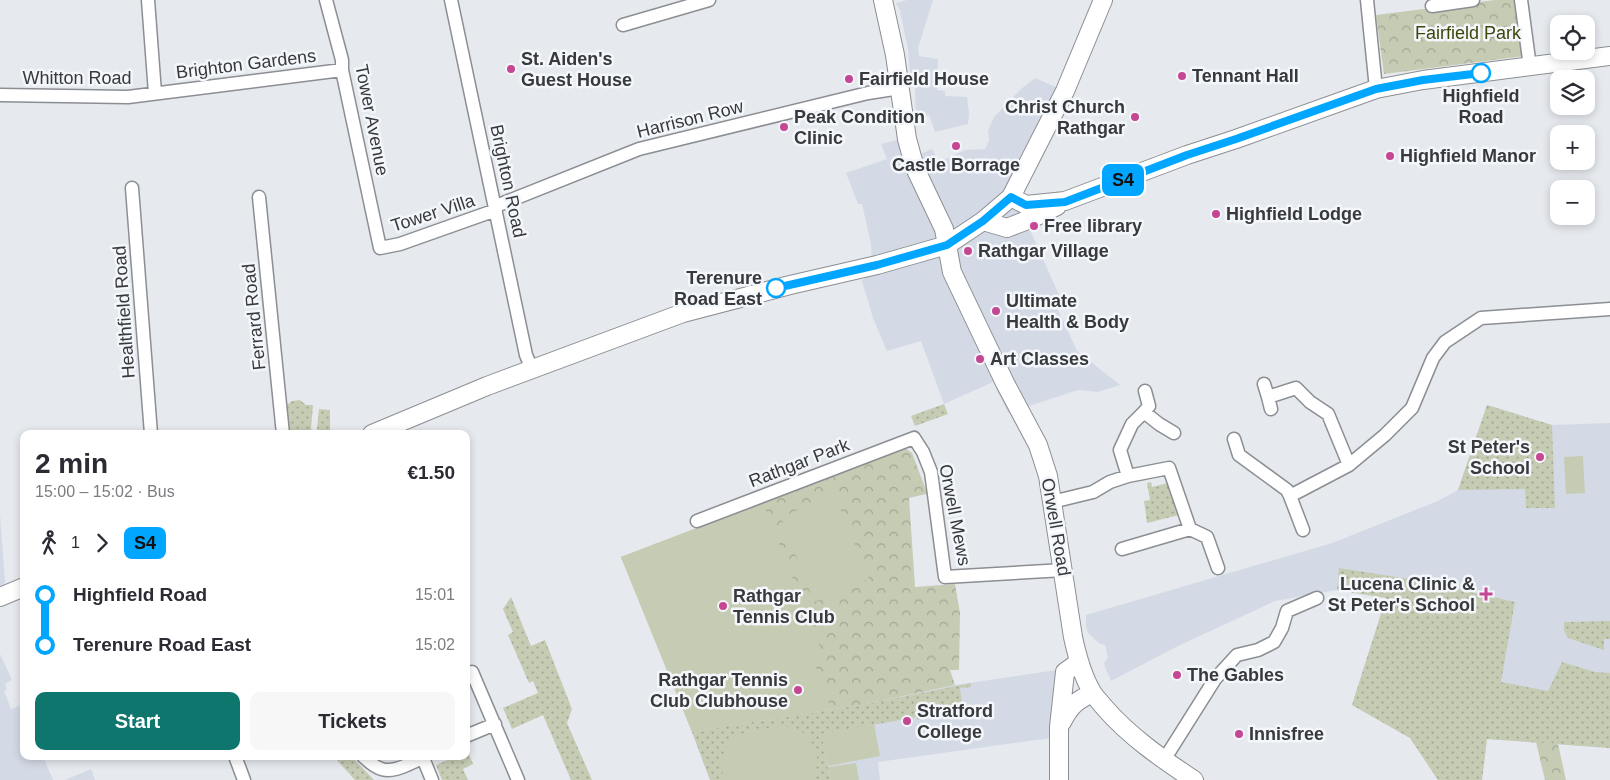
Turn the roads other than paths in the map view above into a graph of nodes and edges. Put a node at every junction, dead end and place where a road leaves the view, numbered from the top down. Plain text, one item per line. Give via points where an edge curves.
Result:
1 (148, 0) edge
2 (326, 0) edge
3 (450, 0) edge
4 (709, 0) edge
5 (884, 0) edge
6 (1103, 0) edge
7 (1367, 0) edge
8 (1473, 0) edge
9 (1521, 0) edge
10 (1432, 6) dead end
11 (623, 25) dead end
12 (1610, 56) edge
13 (1530, 67) junction
14 (342, 70) junction
15 (900, 88) junction
16 (1376, 89) junction
17 (155, 93) junction
18 (0, 96) edge
19 (132, 188) dead end
20 (259, 197) dead end
21 (1011, 197) junction
22 (1065, 202) junction
23 (496, 208) junction
24 (983, 221) junction
25 (947, 245) junction
26 (380, 248) joint
27 (1610, 309) edge
28 (532, 369) junction
29 (1264, 384) dead end
30 (1145, 391) dead end
31 (1144, 412) junction
32 (151, 430) edge
33 (284, 430) edge
34 (382, 430) edge
35 (1174, 433) dead end
36 (914, 438) joint
37 (1234, 439) dead end
38 (1349, 465) junction
39 (1128, 476) junction
40 (1290, 496) junction
41 (1052, 502) junction
42 (696, 521) dead end
43 (1190, 529) junction
44 (1303, 530) dead end
45 (1122, 549) dead end
46 (1218, 568) dead end
47 (1064, 570) junction
48 (20, 589) edge
49 (0, 597) edge
50 (1317, 598) dead end
51 (1079, 662) junction
52 (472, 672) dead end
53 (1092, 693) junction
54 (495, 724) junction
55 (1059, 727) junction
56 (470, 734) edge
57 (236, 760) edge
58 (367, 760) edge
59 (417, 760) edge
60 (425, 760) edge
61 (1164, 760) junction
62 (244, 780) edge
63 (432, 780) edge
64 (518, 780) edge
65 (1058, 780) edge
66 (1194, 780) edge

1 - 17 street
2 - 14 street, Tower Avenue
3 - 23 street, Brighton Road
4 - 11 street
5 - 15 street, Orwell Road
6 - 21 street via 1065,91
7 - 16 street
8 - 10 street
9 - 13 street
12 - 13 street
13 - 16 street
14 - 17 street, Brighton Gardens
14 - 26 street, Tower Avenue
15 - 23 street, Harrison Row via 868,92 639,148
15 - 25 street, Orwell Road via 910,150 944,229
16 - 22 street via 1187,155
17 - 18 street, Whitton Road via 128,97
19 - 32 street, Healthfield Road
20 - 33 street, Ferrard Road
21 - 22 street via 1026,205
21 - 24 street
22 - 24 street via 1007,228
23 - 26 street, Tower Villa via 400,244
23 - 28 street, Brighton Road via 526,355
24 - 25 street
25 - 28 street via 684,313
25 - 41 street, Orwell Road via 952,272 1038,445
27 - 38 street via 1481,318 1445,342 1433,358 1412,408
28 - 34 street
29 - 38 street via 1269,403 1296,388 1328,414
30 - 31 street via 1150,406
31 - 35 street
31 - 39 street via 1132,424 1120,450
36 - 42 street, Rathgar Park
36 - 47 street, Orwell Mews via 931,472 946,577
37 - 40 street via 1239,454
38 - 40 street
39 - 41 street via 1093,492
39 - 43 street via 1169,468
40 - 44 street
41 - 47 street, Orwell Road
43 - 45 street
43 - 46 street via 1207,537
47 - 51 street, Orwell Road
48 - 49 street
50 - 61 street via 1287,611 1274,642 1238,655 1226,667
51 - 53 street, Orwell Road
51 - 55 street via 1065,672
52 - 54 street
53 - 55 street via 1068,709
53 - 61 street, Orwell Road via 1110,714
54 - 56 street
54 - 64 street
55 - 65 street
57 - 62 street
58 - 59 street via 382,770 400,768
60 - 63 street
61 - 66 street, Orwell Road

